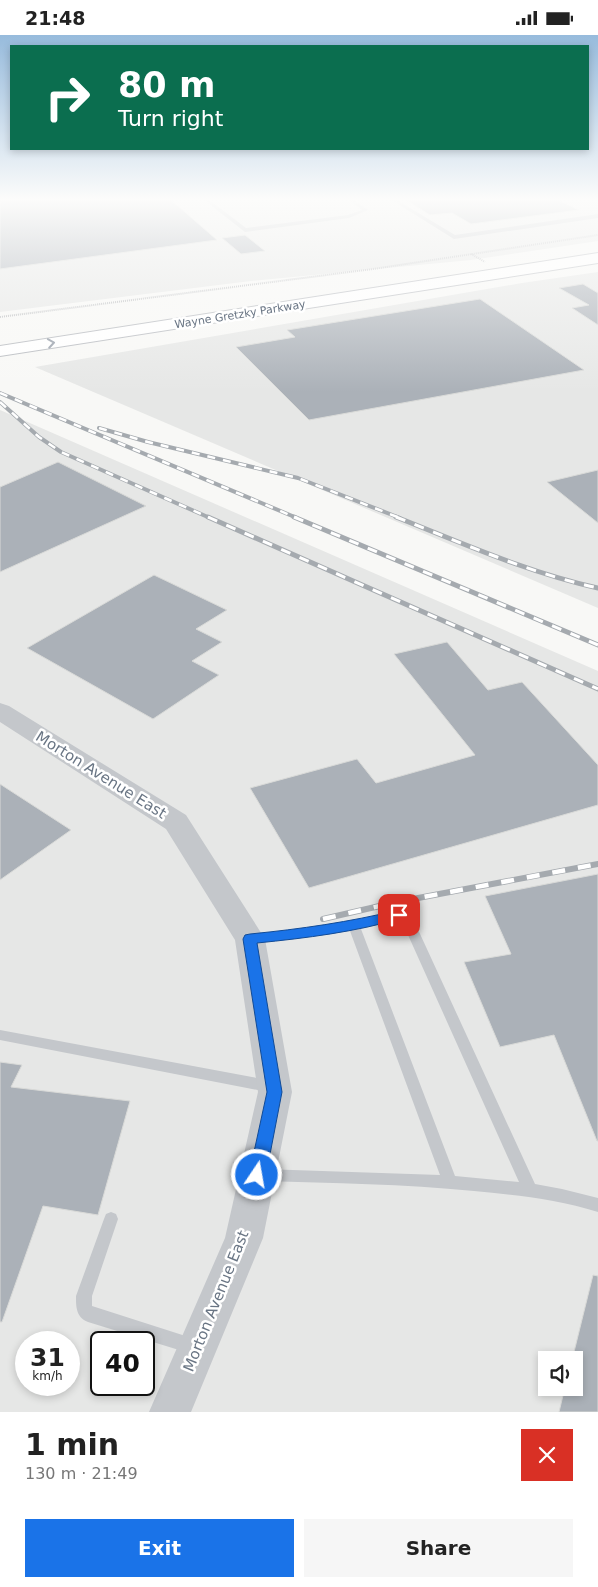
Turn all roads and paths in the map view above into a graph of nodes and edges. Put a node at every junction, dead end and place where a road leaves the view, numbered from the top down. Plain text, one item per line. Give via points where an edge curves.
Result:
1 (410, 263) edge
2 (487, 263) edge
3 (502, 263) edge
4 (562, 263) edge
5 (490, 265) junction
6 (0, 317) edge
7 (1, 345) edge
8 (0, 711) edge
9 (354, 926) junction
10 (250, 939) junction
11 (0, 1035) edge
12 (274, 1087) junction
13 (257, 1175) junction
14 (450, 1182) junction
15 (530, 1190) junction
16 (598, 1205) edge
17 (111, 1219) dead end
18 (198, 1347) junction
19 (170, 1412) edge

1 - 6 path
2 - 5 path
3 - 5 main road, Wayne Gretzky Parkway
7 -> 4 main road, Wayne Gretzky Parkway
5 - 7 main road, Wayne Gretzky Parkway
8 - 10 street, Morton Avenue East via 176,822
9 - 10 lane
9 - 14 lane
9 - 15 lane via 399,915 409,923
10 - 12 street, Morton Avenue East
11 - 12 lane
12 - 13 street, Morton Avenue East
13 - 14 lane
13 - 18 street, Morton Avenue East via 244,1238
14 - 15 lane
15 - 16 lane via 575,1197
17 - 18 lane via 84,1296 84,1309 88,1314
18 - 19 street, Morton Avenue East

